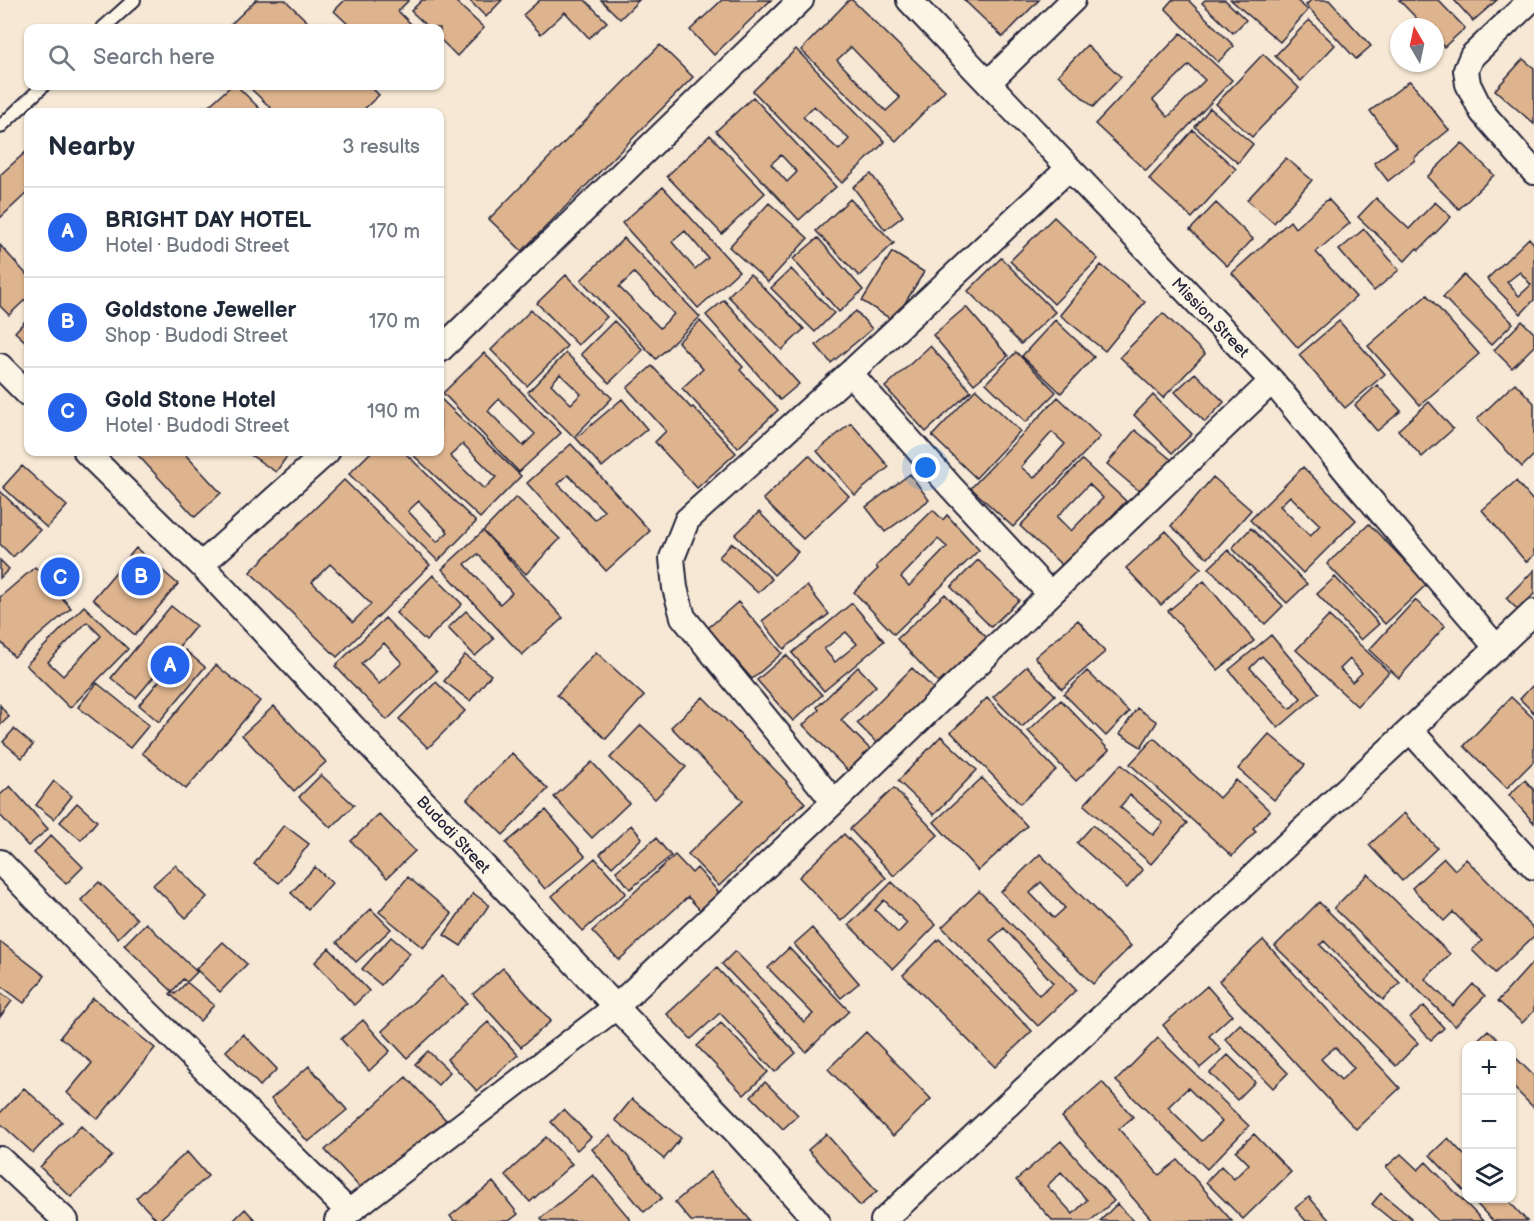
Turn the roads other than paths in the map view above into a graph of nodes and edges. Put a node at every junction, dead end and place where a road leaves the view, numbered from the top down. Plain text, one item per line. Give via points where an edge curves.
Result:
1 (134, 0) edge
2 (801, 0) edge
3 (909, 0) edge
4 (1073, 0) edge
5 (1531, 0) edge
6 (107, 24) edge
7 (988, 82) junction
8 (39, 90) edge
9 (0, 127) edge
10 (1070, 168) junction
11 (1534, 172) edge
12 (444, 346) edge
13 (0, 366) edge
14 (850, 373) junction
15 (1272, 381) junction
16 (24, 390) edge
17 (91, 456) edge
18 (323, 456) edge
19 (201, 565) junction
20 (1050, 594) junction
21 (1534, 612) edge
22 (1497, 648) junction
23 (1410, 730) junction
24 (834, 801) junction
25 (0, 862) edge
26 (1534, 867) edge
27 (616, 1006) junction
28 (0, 1159) edge
29 (343, 1216) edge
30 (66, 1221) edge
31 (817, 1221) edge
32 (883, 1221) edge

1 - 6 lane
2 - 12 street
3 - 7 street, Mission Street
4 - 7 street
5 - 11 street via 1472,56 1466,70 1468,84 1482,112
7 - 10 street, Mission Street
8 - 9 lane
10 - 14 street
10 - 15 street, Mission Street
13 - 16 street
14 - 20 street
14 - 24 street via 687,520 672,558 675,588 684,617
15 - 20 street
15 - 22 street, Mission Street
17 - 19 street, Budodi Street
18 - 19 street
19 - 27 street, Budodi Street
20 - 24 street
21 - 22 street
22 - 23 street
23 - 26 street
23 - 32 street
24 - 27 street
25 - 29 street
27 - 29 street
27 - 31 street, Budodi Street
28 - 30 street

